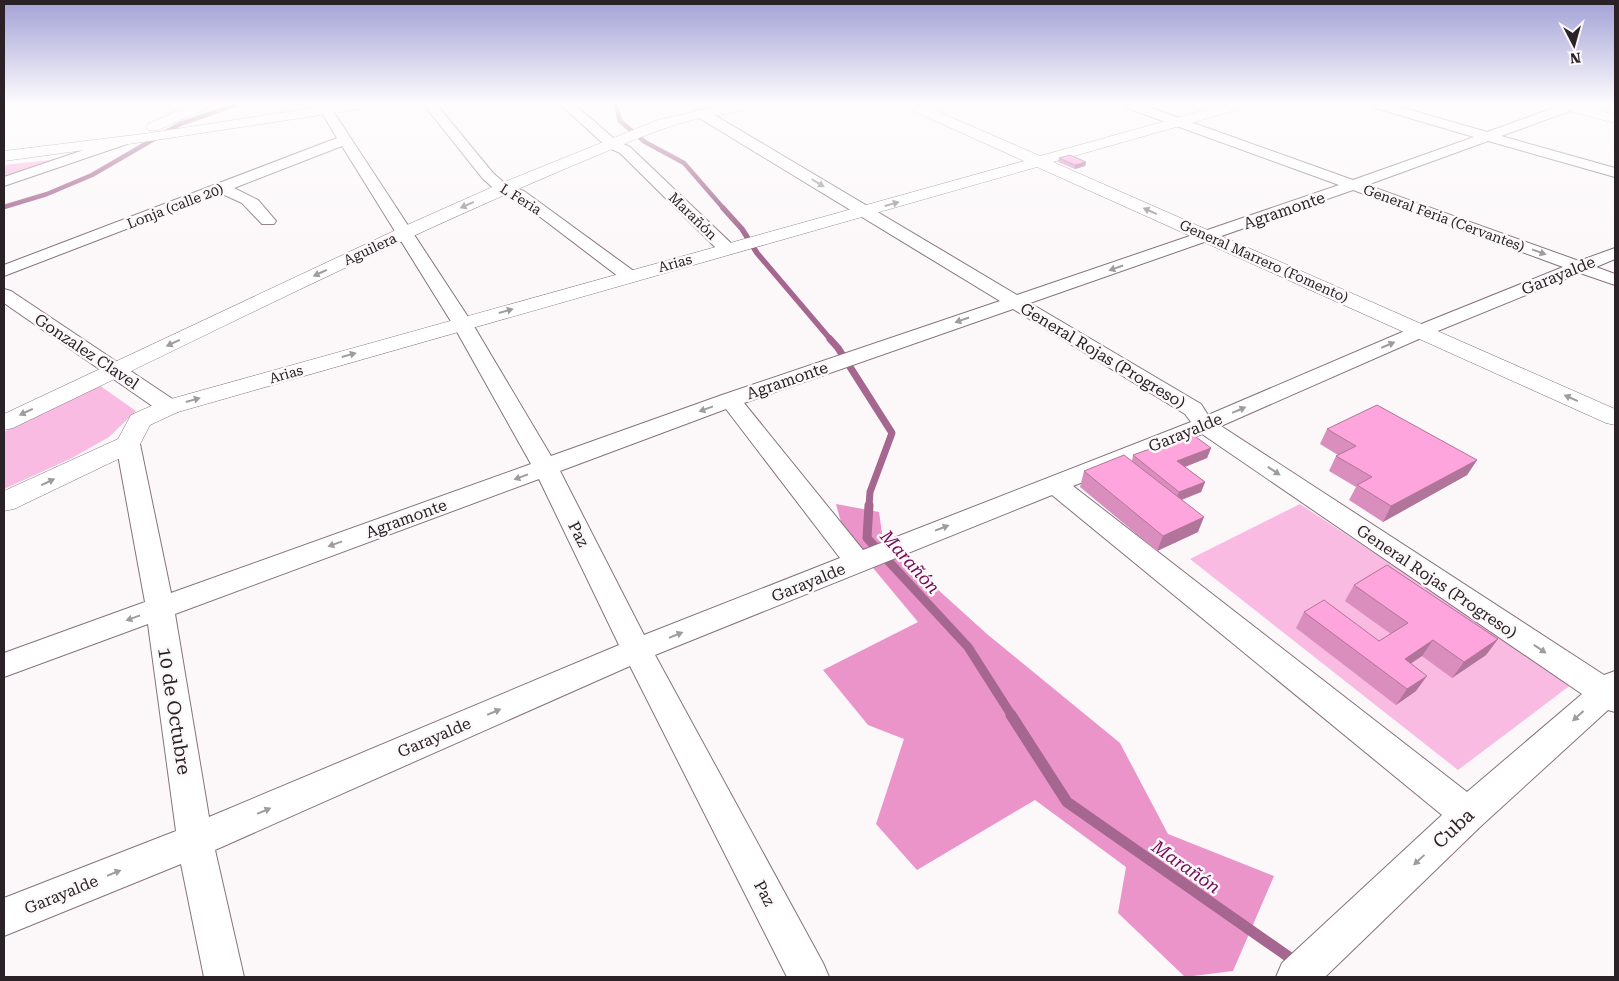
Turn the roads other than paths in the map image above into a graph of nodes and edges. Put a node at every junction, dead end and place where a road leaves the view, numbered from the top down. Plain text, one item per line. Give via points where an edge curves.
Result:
1 (45, 151) edge
2 (94, 151) edge
3 (317, 151) edge
4 (352, 151) edge
5 (467, 151) edge
6 (596, 151) edge
7 (626, 151) edge
8 (764, 151) edge
9 (1014, 151) edge
10 (1078, 151) edge
11 (1258, 151) edge
12 (1445, 151) edge
13 (1537, 151) edge
14 (4, 156) edge
15 (1039, 162) junction
16 (1615, 173) edge
17 (4, 182) edge
18 (1354, 185) junction
19 (219, 188) junction
20 (503, 189) junction
21 (865, 212) junction
22 (268, 221) dead end
23 (404, 233) junction
24 (1208, 236) junction
25 (732, 248) junction
26 (1615, 252) edge
27 (1579, 267) junction
28 (4, 271) edge
29 (629, 276) junction
30 (1615, 280) edge
31 (4, 295) edge
32 (1016, 302) junction
33 (462, 323) junction
34 (1421, 331) junction
35 (115, 370) junction
36 (730, 400) junction
37 (169, 407) junction
38 (1615, 418) edge
39 (4, 423) edge
40 (1204, 425) junction
41 (128, 444) junction
42 (546, 468) junction
43 (1054, 484) junction
44 (4, 502) edge
45 (858, 562) junction
46 (160, 608) junction
47 (637, 650) junction
48 (4, 665) edge
49 (1612, 692) edge
50 (1468, 814) junction
51 (195, 841) junction
52 (4, 917) edge
53 (1309, 965) edge
54 (224, 977) edge
55 (808, 977) edge

1 - 14 street
2 - 17 street
3 - 19 street, Lonja (calle 20)
4 - 23 street, Paz
5 - 20 street, L Feria
6 - 20 street, Aguilera
7 - 25 street, Marañón
8 -> 21 street, General Rojas (Progreso)
9 - 15 street, General Marrero (Fomento)
10 - 15 street, Arias
11 - 18 street, General Feria (Cervantes)
12 - 18 street, Agramonte
13 - 16 street
21 -> 15 street, Arias
24 -> 15 street, General Marrero (Fomento)
18 - 24 street, Agramonte
18 -> 27 street, General Feria (Cervantes)
19 - 22 street via 256,205
19 - 28 street, Lonja (calle 20)
20 -> 23 street, Aguilera
20 - 29 street, L Feria via 518,194
21 - 25 street, Arias
21 - 32 street, General Rojas (Progreso)
23 - 33 street, Paz
23 -> 35 street, Aguilera
24 -> 32 street, Agramonte
24 - 34 street, General Marrero (Fomento)
25 - 29 street, Arias
26 - 27 street, Garayalde
27 - 30 street, General Feria (Cervantes)
27 - 34 street, Garayalde
33 -> 29 street, Arias
31 - 35 street, Gonzalez Clavel
32 -> 36 street, Agramonte
32 - 40 street, General Rojas (Progreso) via 1193,409
37 -> 33 street, Arias
33 - 42 street, Paz
38 -> 34 street, General Marrero (Fomento)
40 -> 34 street, Garayalde
35 - 37 street, Gonzalez Clavel
35 -> 39 street, Aguilera
36 -> 42 street, Agramonte
36 - 45 street
37 - 41 street, Arias via 140,420
40 - 43 street, Garayalde
40 -> 49 street, General Rojas (Progreso)
44 -> 41 street
41 - 46 street, 10 de Octubre
42 -> 46 street, Agramonte
42 - 47 street, Paz
45 -> 43 street, Garayalde
43 - 50 street
47 -> 45 street, Garayalde
46 -> 48 street, Agramonte
46 - 51 street, 10 de Octubre
51 -> 47 street, Garayalde
47 - 55 street, Paz
49 -> 50 street, Cuba
50 -> 53 street, Cuba
52 -> 51 street, Garayalde
51 - 54 street, 10 de Octubre

